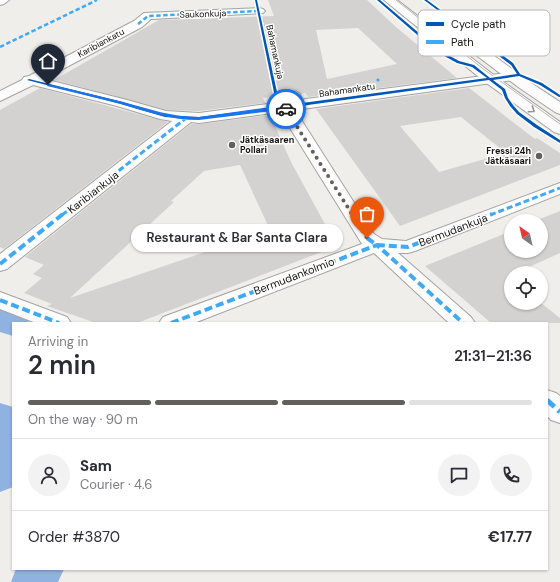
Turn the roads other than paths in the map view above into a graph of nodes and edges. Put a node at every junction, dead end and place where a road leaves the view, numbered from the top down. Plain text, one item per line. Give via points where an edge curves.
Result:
1 (3, 0) edge
2 (390, 0) edge
3 (413, 0) edge
4 (0, 2) edge
5 (424, 10) edge
6 (259, 11) dead end
7 (143, 20) joint
8 (418, 20) edge
9 (470, 56) edge
10 (477, 56) edge
11 (502, 78) junction
12 (29, 80) junction
13 (0, 97) edge
14 (294, 102) junction
15 (560, 109) edge
16 (185, 118) junction
17 (560, 129) edge
18 (560, 188) edge
19 (372, 242) junction
20 (0, 264) edge
21 (0, 300) edge
22 (56, 322) edge
23 (173, 322) edge
24 (462, 322) edge
25 (548, 401) edge
26 (560, 412) edge

1 - 4 street
2 - 8 street
3 - 5 street
6 - 7 street, Saukonkuja
7 - 12 street, Karibiankatu
9 - 11 street
10 - 11 street
11 - 14 street, Bahamankatu
11 - 15 street
11 -> 17 street
12 - 13 street, Karibiankatu
12 - 16 street, Bahamankatu via 165,116
14 - 16 street, Bahamankatu via 199,118
14 - 19 street
16 - 20 street, Karibiankuja
18 - 19 street, Bermudankuja via 408,247
19 - 23 street, Bermudankolmio
19 - 24 street
21 - 22 street
25 - 26 street

